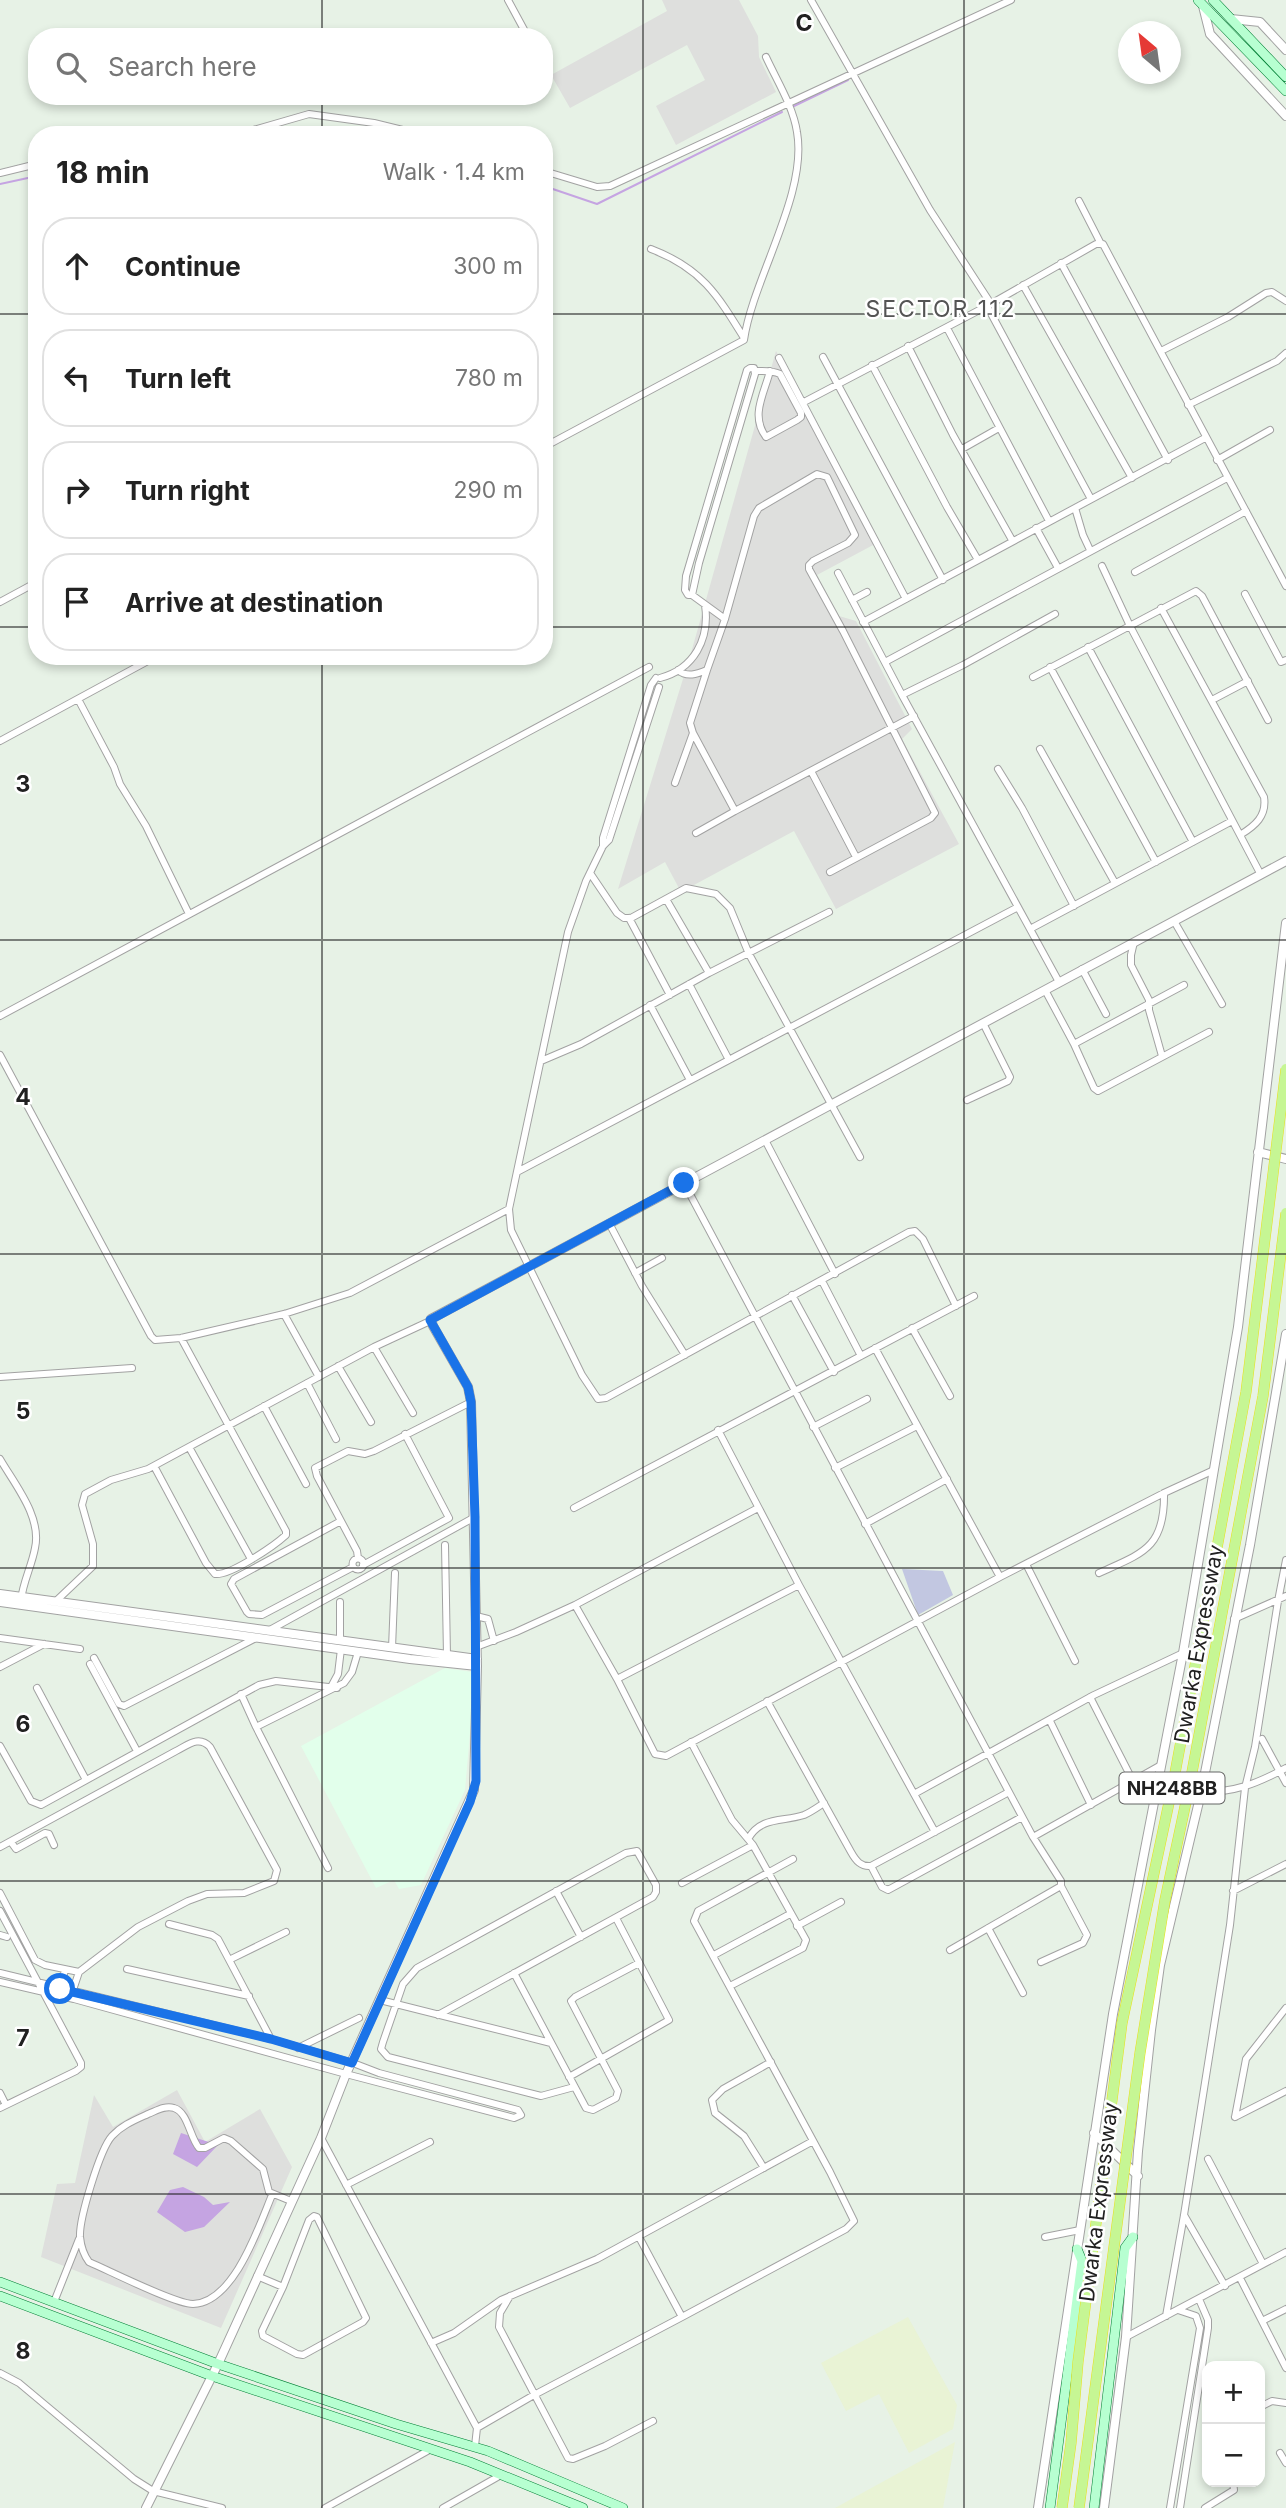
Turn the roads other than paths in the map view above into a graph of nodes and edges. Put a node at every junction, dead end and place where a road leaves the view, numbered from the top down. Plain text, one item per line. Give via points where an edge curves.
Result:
1 (508, 0) edge
2 (811, 0) edge
3 (1011, 0) edge
4 (1213, 0) edge
5 (1200, 3) edge
6 (1231, 19) junction
7 (523, 28) edge
8 (1286, 50) edge
9 (766, 58) dead end
10 (851, 72) junction
11 (1286, 77) edge
12 (1286, 91) edge
13 (788, 103) junction
14 (1286, 116) edge
15 (267, 126) edge
16 (386, 126) edge
17 (28, 166) edge
18 (0, 173) edge
19 (553, 174) edge
20 (1079, 201) dead end
21 (1101, 244) junction
22 (650, 249) dead end
23 (1061, 263) junction
24 (1023, 285) junction
25 (1286, 301) edge
26 (989, 305) junction
27 (947, 328) junction
28 (744, 338) junction
29 (908, 346) junction
30 (1161, 351) junction
31 (1286, 353) edge
32 (823, 357) dead end
33 (779, 358) dead end
34 (872, 365) junction
35 (755, 371) junction
36 (771, 371) junction
37 (838, 384) junction
38 (804, 402) junction
39 (1188, 405) junction
40 (999, 428) junction
41 (1270, 430) dead end
42 (1205, 438) junction
43 (553, 442) edge
44 (962, 449) junction
45 (1168, 460) junction
46 (1217, 460) junction
47 (1132, 478) junction
48 (1227, 478) junction
49 (1091, 499) junction
50 (1075, 508) junction
51 (1246, 511) junction
52 (1049, 521) junction
53 (1036, 528) junction
54 (1012, 540) junction
55 (695, 546) junction
56 (703, 549) junction
57 (1090, 551) junction
58 (978, 560) junction
59 (1102, 566) dead end
60 (1058, 568) junction
61 (1135, 572) dead end
62 (838, 573) dead end
63 (943, 580) junction
64 (1286, 586) edge
65 (28, 587) edge
66 (867, 592) dead end
67 (1245, 594) dead end
68 (692, 595) junction
69 (906, 599) junction
70 (852, 600) junction
71 (0, 602) edge
72 (705, 605) junction
73 (1161, 608) junction
74 (1055, 614) dead end
75 (725, 619) junction
76 (863, 622) junction
77 (1130, 626) junction
78 (1088, 647) junction
79 (1286, 660) edge
80 (885, 662) junction
81 (140, 665) edge
82 (649, 667) dead end
83 (1050, 667) junction
84 (678, 670) junction
85 (707, 670) junction
86 (1033, 677) dead end
87 (1248, 681) junction
88 (659, 687) dead end
89 (902, 695) junction
90 (78, 699) junction
91 (1212, 700) junction
92 (648, 708) junction
93 (914, 716) junction
94 (1268, 720) dead end
95 (892, 728) junction
96 (693, 733) junction
97 (0, 741) edge
98 (1040, 749) dead end
99 (998, 769) dead end
100 (811, 771) junction
101 (675, 783) dead end
102 (735, 811) junction
103 (1231, 821) junction
104 (696, 833) dead end
105 (1240, 835) junction
106 (1193, 842) junction
107 (856, 857) junction
108 (1286, 861) edge
109 (1156, 862) junction
110 (830, 872) dead end
111 (590, 873) junction
112 (1261, 875) junction
113 (1115, 883) junction
114 (666, 899) junction
115 (1018, 906) junction
116 (1074, 906) junction
117 (829, 912) dead end
118 (189, 914) junction
119 (629, 918) junction
120 (1174, 921) junction
121 (1286, 923) edge
122 (1030, 929) junction
123 (1135, 942) junction
124 (749, 954) junction
125 (1082, 969) junction
126 (709, 973) junction
127 (1059, 982) junction
128 (689, 984) junction
129 (1184, 985) dead end
130 (1045, 990) junction
131 (670, 995) junction
132 (1149, 1003) junction
133 (1222, 1004) dead end
134 (650, 1005) junction
135 (1106, 1014) dead end
136 (0, 1016) edge
137 (983, 1023) junction
138 (791, 1027) junction
139 (1209, 1032) dead end
140 (1074, 1044) junction
141 (0, 1055) edge
142 (1162, 1056) junction
143 (729, 1060) junction
144 (541, 1061) junction
145 (1286, 1069) edge
146 (690, 1080) junction
147 (967, 1100) dead end
148 (833, 1104) junction
149 (765, 1140) junction
150 (1258, 1152) junction
151 (860, 1157) dead end
152 (1286, 1159) edge
153 (517, 1172) junction
154 (684, 1183) junction
155 (509, 1209) junction
156 (1286, 1213) edge
157 (609, 1223) junction
158 (662, 1258) dead end
159 (530, 1266) junction
160 (635, 1273) junction
161 (835, 1274) junction
162 (822, 1281) junction
163 (792, 1296) junction
164 (974, 1296) dead end
165 (956, 1306) junction
166 (284, 1314) junction
167 (754, 1316) junction
168 (430, 1321) junction
169 (912, 1328) junction
170 (1286, 1334) edge
171 (181, 1338) junction
172 (374, 1347) junction
173 (875, 1349) junction
174 (685, 1355) junction
175 (861, 1356) junction
176 (338, 1366) junction
177 (132, 1368) dead end
178 (834, 1372) junction
179 (0, 1377) edge
180 (319, 1377) junction
181 (307, 1383) junction
182 (794, 1391) junction
183 (950, 1396) dead end
184 (867, 1399) dead end
185 (471, 1402) junction
186 (264, 1406) junction
187 (413, 1413) dead end
188 (371, 1422) dead end
189 (229, 1426) junction
190 (917, 1426) junction
191 (813, 1427) junction
192 (718, 1430) junction
193 (405, 1434) junction
194 (336, 1439) dead end
195 (189, 1447) junction
196 (0, 1459) edge
197 (154, 1466) junction
198 (835, 1468) junction
199 (1214, 1470) junction
200 (947, 1479) junction
201 (306, 1483) dead end
202 (1164, 1493) junction
203 (574, 1508) dead end
204 (758, 1508) junction
205 (475, 1517) junction
206 (341, 1521) junction
207 (865, 1524) junction
208 (445, 1545) dead end
209 (358, 1558) junction
210 (251, 1559) junction
211 (1286, 1560) edge
212 (1026, 1564) junction
213 (363, 1565) junction
214 (353, 1567) junction
215 (395, 1573) dead end
216 (1099, 1573) dead end
217 (1000, 1577) junction
218 (799, 1585) junction
219 (0, 1594) edge
220 (1286, 1596) edge
221 (21, 1601) junction
222 (1278, 1601) junction
223 (0, 1602) edge
224 (55, 1602) junction
225 (340, 1602) dead end
226 (575, 1605) junction
227 (249, 1614) junction
228 (262, 1615) junction
229 (476, 1616) junction
230 (1234, 1619) junction
231 (918, 1623) junction
232 (247, 1628) junction
233 (268, 1630) junction
234 (258, 1633) junction
235 (0, 1638) edge
236 (494, 1641) junction
237 (44, 1644) junction
238 (341, 1644) junction
239 (477, 1647) junction
240 (392, 1648) junction
241 (80, 1649) dead end
242 (358, 1652) junction
243 (1183, 1653) junction
244 (447, 1656) junction
245 (842, 1661) junction
246 (1075, 1661) dead end
247 (477, 1662) junction
248 (0, 1667) edge
249 (617, 1679) junction
250 (334, 1687) junction
251 (37, 1688) dead end
252 (241, 1695) junction
253 (1090, 1697) junction
254 (767, 1701) junction
255 (1050, 1721) junction
256 (256, 1727) junction
257 (1262, 1739) dead end
258 (691, 1742) junction
259 (0, 1746) edge
260 (136, 1751) junction
261 (988, 1753) junction
262 (1161, 1765) junction
263 (1283, 1770) edge
264 (86, 1780) junction
265 (1133, 1781) junction
266 (1286, 1783) edge
267 (1244, 1788) junction
268 (1009, 1792) junction
269 (1201, 1793) junction
270 (914, 1794) junction
271 (824, 1803) junction
272 (1091, 1805) junction
273 (1022, 1816) junction
274 (935, 1832) junction
275 (1032, 1837) junction
276 (11, 1842) junction
277 (751, 1842) junction
278 (54, 1845) dead end
279 (0, 1847) edge
280 (793, 1859) dead end
281 (1286, 1864) edge
282 (871, 1866) junction
283 (328, 1868) dead end
284 (767, 1873) junction
285 (682, 1883) dead end
286 (1061, 1886) junction
287 (556, 1891) junction
288 (1233, 1891) junction
289 (0, 1893) edge
290 (841, 1902) dead end
291 (0, 1911) edge
292 (790, 1914) junction
293 (616, 1918) junction
294 (169, 1924) dead end
295 (797, 1926) junction
296 (988, 1928) junction
297 (286, 1932) dead end
298 (581, 1937) junction
299 (950, 1950) dead end
300 (714, 1955) junction
301 (230, 1959) junction
302 (1041, 1962) dead end
303 (639, 1963) junction
304 (127, 1969) dead end
305 (65, 1970) junction
306 (79, 1972) junction
307 (0, 1973) edge
308 (514, 1973) junction
309 (0, 1982) edge
310 (38, 1984) junction
311 (730, 1986) junction
312 (59, 1992) junction
313 (42, 1993) junction
314 (1023, 1993) dead end
315 (72, 1995) junction
316 (249, 1996) junction
317 (380, 2000) junction
318 (395, 2004) junction
319 (1286, 2008) edge
320 (438, 2015) junction
321 (359, 2018) dead end
322 (271, 2039) junction
323 (551, 2043) junction
324 (298, 2048) junction
325 (600, 2059) junction
326 (771, 2062) junction
327 (352, 2063) junction
328 (346, 2074) junction
329 (569, 2077) junction
330 (574, 2087) junction
331 (1286, 2091) edge
332 (0, 2093) edge
333 (3, 2106) edge
334 (1094, 2133) junction
335 (321, 2138) junction
336 (813, 2141) junction
337 (430, 2142) dead end
338 (1208, 2159) dead end
339 (764, 2168) junction
340 (1138, 2176) junction
341 (346, 2185) junction
342 (272, 2195) junction
343 (291, 2201) junction
344 (1184, 2215) junction
345 (1080, 2230) junction
346 (80, 2236) junction
347 (639, 2237) junction
348 (1045, 2237) dead end
349 (1133, 2237) junction
350 (1077, 2249) junction
351 (1286, 2252) edge
352 (1263, 2264) junction
353 (257, 2276) junction
354 (1240, 2278) junction
355 (0, 2282) edge
356 (1225, 2286) junction
357 (283, 2287) junction
358 (0, 2296) edge
359 (510, 2296) junction
360 (1199, 2299) junction
361 (54, 2302) junction
362 (1286, 2309) edge
363 (1178, 2310) junction
364 (1206, 2312) junction
365 (1166, 2316) junction
366 (1196, 2316) junction
367 (681, 2317) junction
368 (1262, 2321) junction
369 (1126, 2337) junction
370 (431, 2343) junction
371 (218, 2364) junction
372 (1286, 2368) edge
373 (0, 2373) edge
374 (212, 2376) junction
375 (534, 2395) junction
376 (1286, 2403) edge
377 (1265, 2404) edge
378 (653, 2421) dead end
379 (477, 2428) junction
380 (475, 2446) junction
381 (431, 2449) junction
382 (1280, 2453) dead end
383 (1286, 2463) edge
384 (501, 2475) junction
385 (1234, 2487) edge
386 (153, 2491) junction
387 (146, 2508) edge
388 (222, 2508) edge
389 (325, 2508) edge
390 (443, 2508) edge
391 (583, 2508) edge
392 (622, 2508) edge
393 (1038, 2508) edge
394 (1050, 2508) edge
395 (1062, 2508) edge
396 (1079, 2508) edge
397 (1094, 2508) edge
398 (1104, 2508) edge
399 (1170, 2508) edge
400 (1180, 2508) edge
401 (1205, 2508) edge

1 - 7 street
2 - 10 street
3 - 10 street
4 - 6 main road
5 - 12 main road
5 - 14 street via 1210,34
6 - 8 street via 1260,22
6 - 11 main road
9 - 13 street
10 - 13 street
10 - 26 street
13 - 19 street via 610,186 597,187
13 - 28 street via 798,135 796,168
15 - 16 street via 309,114
17 - 18 street
20 - 21 street
21 - 23 street
21 - 30 street
22 - 28 street via 680,262 704,280
23 - 24 street
23 - 45 street
24 - 26 street
24 - 47 street
25 - 30 street via 1266,293
26 - 27 street
26 - 49 street
27 - 29 street
27 - 40 street
28 - 43 street
29 - 34 street
29 - 44 street
30 - 39 street
31 - 39 street
32 - 37 street
33 - 38 street
34 - 37 street
34 - 58 street
35 - 36 street
35 - 55 street via 747,370
35 - 56 street
36 - 36 street via 782,377 801,416 766,437 758,416
37 - 38 street
37 - 63 street
38 - 69 street
39 - 42 street
40 - 44 street
40 - 52 street
41 - 46 street
42 - 45 street
42 - 46 street
44 - 54 street
45 - 47 street
46 - 48 street
47 - 49 street
48 - 51 street
48 - 57 street
49 - 50 street
50 - 52 street
50 - 57 street
51 - 61 street
51 - 64 street
52 - 53 street
53 - 54 street
53 - 60 street
54 - 58 street
55 - 56 street
55 - 68 street via 685,581 685,590
56 - 68 street
57 - 60 street
58 - 63 street
59 - 77 street
60 - 80 street
62 - 70 street
63 - 69 street
65 - 71 street
66 - 70 street
67 - 79 street via 1281,662
68 - 72 street
69 - 76 street
70 - 76 street
72 - 75 street
72 - 84 street via 703,643
73 - 77 street
73 - 87 street via 1199,592
73 - 91 street
74 - 89 street
75 - 85 street
75 - 95 street via 757,511 809,478 824,475 855,535 808,567
76 - 80 street
77 - 78 street
77 - 103 street
78 - 83 street
78 - 106 street
80 - 89 street
81 - 90 street
82 - 118 street
83 - 86 street
83 - 109 street
84 - 85 street via 687,675
84 - 92 street via 658,678
85 - 96 street via 690,723
87 - 91 street
87 - 94 street
88 - 92 street
89 - 93 street
90 - 97 street
90 - 118 street
91 - 105 street via 1265,801 1257,824
92 - 111 street
93 - 95 street
93 - 115 street
95 - 100 street
95 - 107 street via 934,813
96 - 101 street
96 - 102 street
98 - 113 street
99 - 116 street
100 - 102 street
100 - 107 street
102 - 104 street
103 - 105 street
103 - 106 street
105 - 112 street
106 - 109 street
107 - 110 street
108 - 112 street
109 - 113 street
111 - 119 street via 617,913
111 - 144 street via 568,932
112 - 120 street
113 - 116 street
114 - 119 street
114 - 124 street via 686,888 719,896 730,908
114 - 126 street
115 - 122 street
115 - 138 street
116 - 122 street
117 - 124 street
118 - 136 street
119 - 131 street
120 - 123 street
120 - 133 street
121 - 150 street
122 - 127 street
123 - 125 street
123 - 132 street via 1131,965
124 - 126 street
124 - 138 street
125 - 127 street
125 - 135 street
126 - 128 street
127 - 130 street
128 - 131 street
128 - 143 street
129 - 132 street
130 - 137 street
130 - 140 street
131 - 134 street
132 - 140 street
132 - 142 street
134 - 144 street
134 - 146 street
137 - 147 street via 1010,1077
137 - 148 street
138 - 143 street
138 - 148 street
139 - 142 street
140 - 142 street via 1098,1091
141 - 171 street via 151,1336 161,1341
143 - 146 street
144 - 153 street
145 - 395 highway, Dwarka Expressway / NH248BB, bridge via 1245,1392 1173,1784 1122,2023
146 - 153 street
148 - 149 street
148 - 151 street
149 - 154 street
149 - 161 street
150 - 152 street
150 - 199 street via 1238,1327
153 - 155 street
154 - 157 street
154 - 167 street
155 - 159 street via 511,1230
155 - 166 street via 359,1289
156 - 396 highway, Dwarka Expressway / NH248BB, bridge via 1263,1396 1165,1900 1140,2053
157 - 159 street
157 - 160 street
158 - 160 street
159 - 168 street
159 - 174 street via 598,1399
160 - 174 street
161 - 162 street
161 - 165 street via 915,1230
162 - 163 street
162 - 175 street
163 - 167 street
163 - 178 street
164 - 165 street
165 - 169 street
166 - 171 street
166 - 180 street
167 - 174 street
167 - 182 street
168 - 172 street
168 - 185 street via 468,1387
169 - 173 street
169 - 183 street
170 - 230 street
171 - 189 street
172 - 176 street
172 - 187 street
173 - 175 street
173 - 190 street
175 - 178 street
176 - 180 street
176 - 188 street
177 - 179 street
178 - 182 street
180 - 181 street
181 - 186 street
181 - 194 street
182 - 191 street
182 - 192 street
184 - 191 street
185 - 193 street
185 - 205 street
186 - 189 street
186 - 201 street
189 - 195 street
189 - 210 street via 286,1531 283,1539
190 - 198 street
190 - 200 street
191 - 198 street
192 - 203 street
192 - 204 street
193 - 206 street via 374,1451 348,1451 316,1468
193 - 213 street via 449,1518
195 - 197 street
195 - 210 street
196 - 221 street via 37,1529
197 - 210 street via 211,1571 219,1575
197 - 224 street via 85,1494 82,1505 93,1544 93,1566
198 - 207 street
199 - 202 street
199 - 243 street
200 - 207 street
200 - 217 street
202 - 212 street
202 - 216 street via 1161,1521 1149,1548
204 - 218 street
204 - 226 street
205 - 229 street
205 - 233 street
206 - 209 street
206 - 227 street via 231,1581
207 - 231 street
208 - 244 street
209 - 213 street
209 - 214 street
211 - 222 street
212 - 217 street
212 - 246 street
213 - 214 street
214 - 228 street
215 - 240 street
217 - 231 street
218 - 245 street
218 - 249 street
219 - 221 street
220 - 222 street
221 - 223 street
221 - 224 street
221 - 234 street
222 - 230 street
222 - 267 street
224 - 232 street
225 - 238 street
226 - 236 street
226 - 249 street
227 - 228 street
227 - 232 street
228 - 234 street
229 - 236 street via 488,1619
229 - 239 street
230 - 269 street
231 - 245 street
231 - 261 street
232 - 234 street
233 - 234 street
233 - 238 street
234 - 238 street
234 - 260 street via 124,1706 92,1661
235 - 237 street
236 - 239 street
237 - 241 street
237 - 248 street
238 - 240 street
238 - 242 street
238 - 250 street
239 - 247 street
240 - 244 street
242 - 247 street
242 - 250 street via 352,1672
243 - 253 street
243 - 262 street
244 - 247 street
245 - 254 street
245 - 270 street
247 - 317 street via 474,1790
249 - 258 street via 655,1754 666,1756
250 - 252 street via 276,1681
250 - 256 street
251 - 264 street
252 - 256 street
252 - 260 street
253 - 255 street
253 - 265 street
254 - 258 street
254 - 271 street
255 - 261 street
255 - 272 street
256 - 283 street
257 - 263 street
258 - 277 street via 733,1820
259 - 264 street via 35,1804 47,1803
260 - 264 street
261 - 268 street
261 - 270 street
262 - 265 street
262 - 334 street
263 - 266 street
263 - 267 street
265 - 272 street
267 - 269 street
267 - 288 street
268 - 273 street
268 - 274 street
269 - 340 street via 1160,1965
270 - 274 street
271 - 277 street via 804,1815 764,1824 755,1830
271 - 282 street via 857,1862
272 - 275 street
273 - 275 street
273 - 282 street via 888,1889 882,1887
274 - 282 street
275 - 286 street
276 - 278 street via 16,1849 45,1833
276 - 279 street
276 - 306 street via 202,1741 210,1747 274,1863 276,1874 271,1883 237,1895 198,1897 138,1927
277 - 284 street
277 - 285 street
280 - 284 street
281 - 288 street
284 - 292 street
284 - 300 street via 694,1917
286 - 296 street
286 - 302 street via 1086,1940
287 - 293 street via 637,1851 656,1892
287 - 298 street
287 - 318 street via 417,1968 406,1979
288 - 344 street
289 - 305 street via 35,1959
290 - 295 street
291 - 310 street
292 - 295 street
292 - 300 street
293 - 298 street
293 - 303 street
294 - 301 street via 212,1935
295 - 311 street via 806,1940 803,1948
296 - 299 street
296 - 314 street
297 - 301 street
298 - 308 street
300 - 311 street
301 - 316 street
303 - 325 street via 571,2001
303 - 325 street via 669,2020
304 - 316 street
305 - 306 street
305 - 312 street
306 - 315 street
307 - 310 street
308 - 320 street
308 - 323 street
309 - 313 street
310 - 312 street
310 - 313 street
311 - 326 street
312 - 313 street
312 - 315 street
313 - 333 street via 81,2067
315 - 322 street
315 - 328 street
316 - 322 street
317 - 318 street
317 - 327 street
318 - 320 street
318 - 330 street via 381,2049 388,2057 541,2096
319 - 331 street via 1246,2059 1235,2117
320 - 323 street
321 - 324 street
322 - 324 street
323 - 329 street
324 - 327 street
325 - 329 street
325 - 330 street via 618,2091 616,2098 589,2110
326 - 336 street
326 - 339 street via 712,2100 715,2113 744,2136
327 - 328 street
327 - 328 street via 518,2110 521,2115 514,2118
328 - 335 street
329 - 330 street
332 - 333 street
334 - 340 street
334 - 345 street
335 - 341 street
335 - 343 street
336 - 339 street
336 - 367 street via 854,2221
337 - 341 street
338 - 352 street
339 - 347 street
340 - 349 street
341 - 370 street
342 - 343 street
342 - 346 street via 239,2267 223,2288 200,2303 183,2303 89,2262
342 - 346 street via 263,2169 231,2141 224,2138 198,2148 180,2112 165,2108 130,2122 109,2138
343 - 353 street
344 - 356 street
344 - 365 street
345 - 348 street
345 - 350 street
346 - 361 street
347 - 359 street
347 - 367 street
349 - 369 street
349 - 397 main road via 1125,2248
350 - 393 street
350 - 394 main road via 1082,2261
351 - 352 street
352 - 354 street
353 - 357 street
353 - 371 street
354 - 356 street
354 - 368 street
355 - 361 main road
356 - 360 street
357 - 357 street via 309,2220 317,2217 366,2318 310,2353 297,2354 263,2336
358 - 374 main road
359 - 370 street
359 - 375 street via 500,2313 499,2327
360 - 363 street
360 - 364 street
361 - 371 main road
362 - 368 street
363 - 365 street
363 - 366 street
364 - 366 street
364 - 400 street via 1208,2328
365 - 369 street
366 - 399 street via 1200,2328
367 - 375 street
368 - 372 street
369 - 398 street
370 - 379 street
371 - 374 street
371 - 380 main road
373 - 386 street via 19,2383
374 - 381 main road
374 - 386 street
375 - 378 street via 568,2458 605,2446
375 - 379 street
376 - 377 street
379 - 380 street
380 - 392 main road
381 - 384 main road
381 - 389 street
382 - 383 street
384 - 390 street
384 - 391 main road
385 - 401 street
386 - 387 street
386 - 388 street

